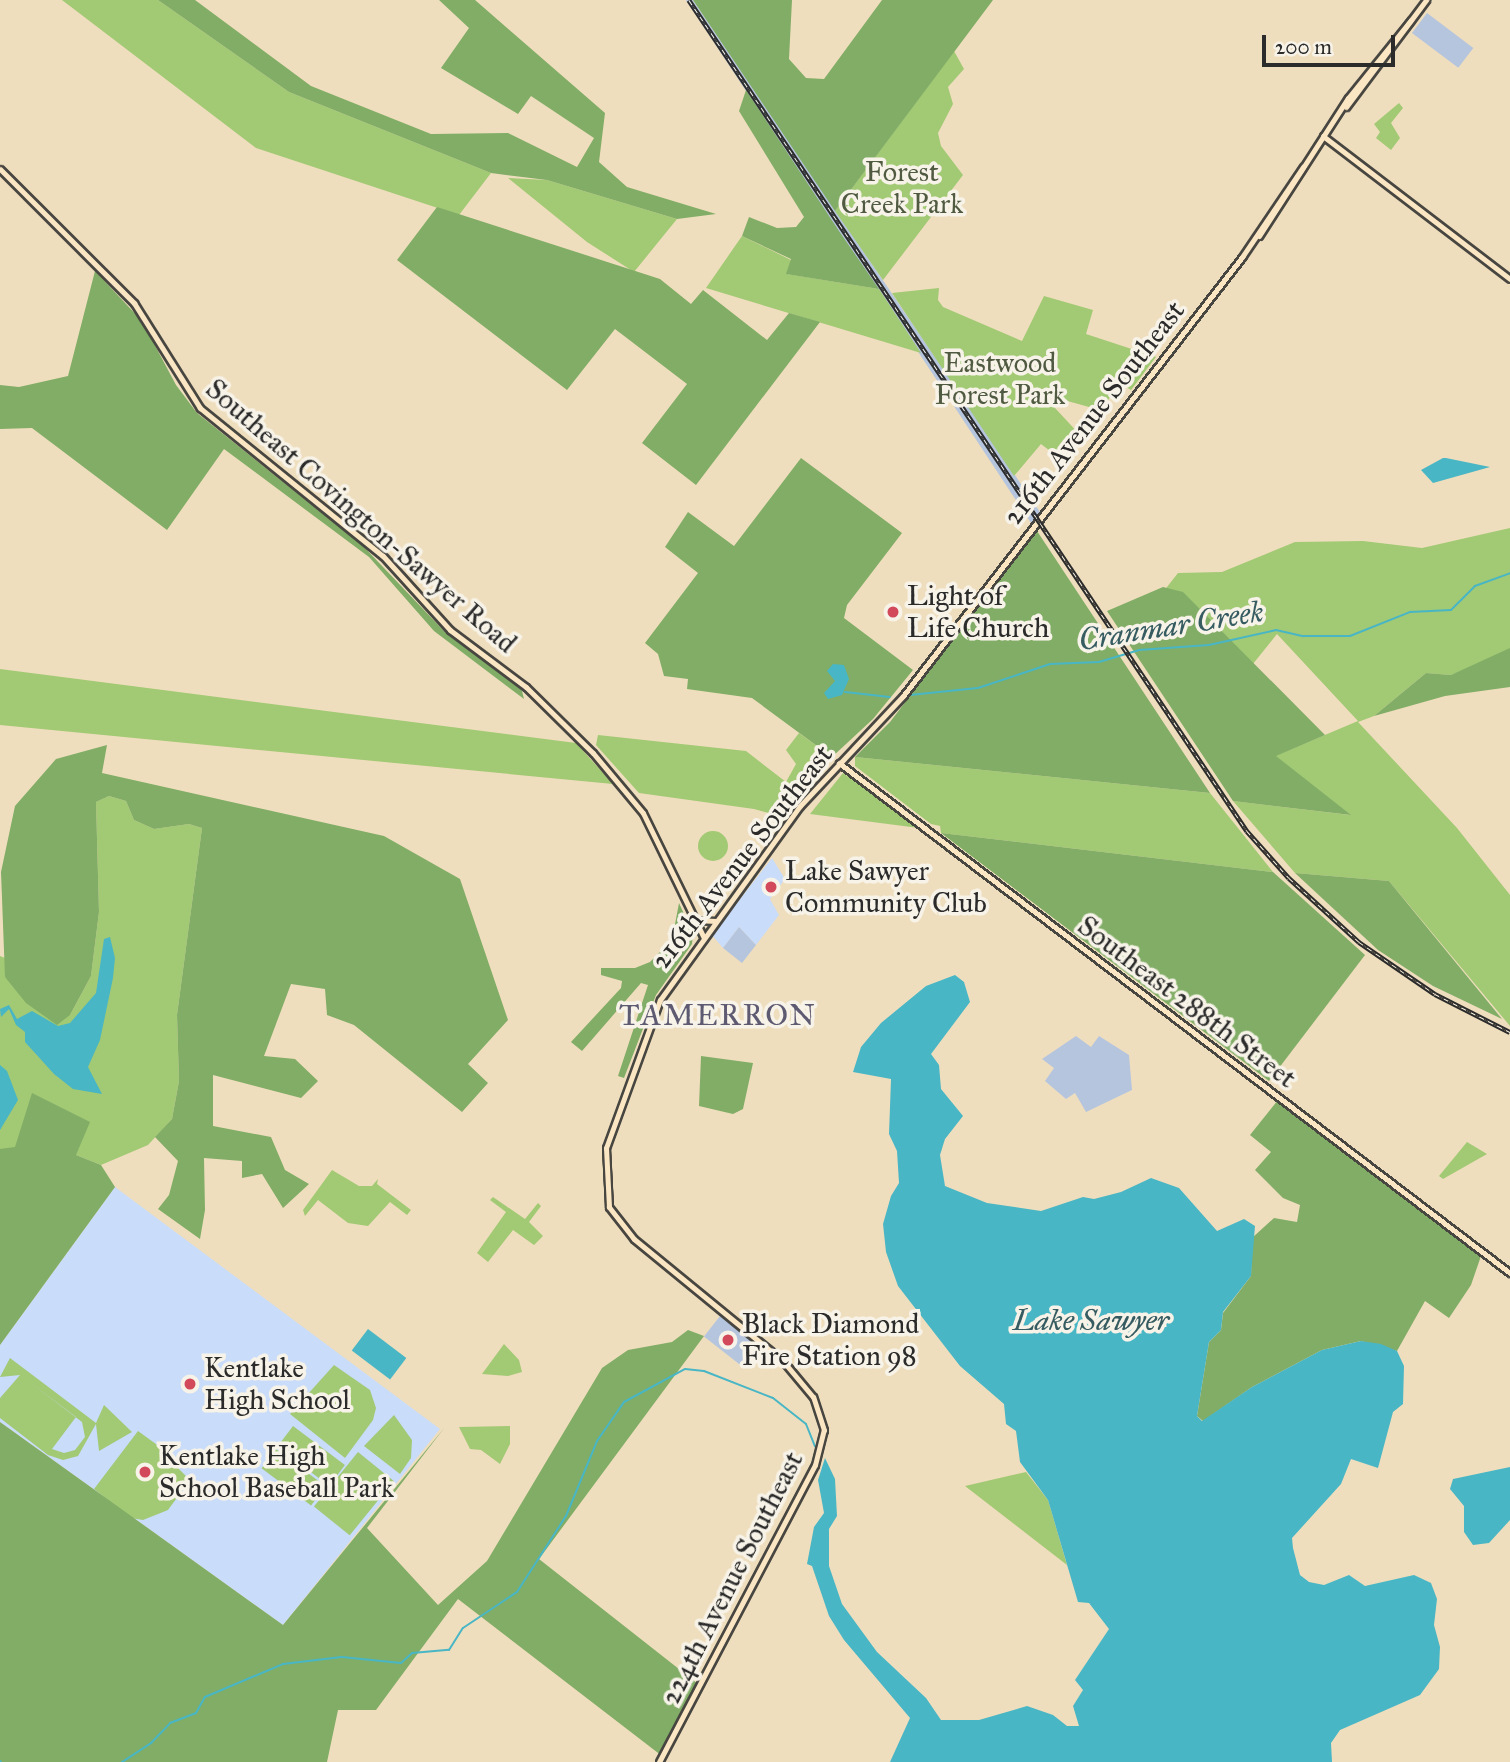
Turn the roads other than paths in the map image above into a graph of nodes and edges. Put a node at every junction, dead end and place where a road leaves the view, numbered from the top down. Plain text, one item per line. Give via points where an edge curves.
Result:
1 (1426, 0) edge
2 (1323, 136) junction
3 (0, 169) edge
4 (1510, 279) edge
5 (839, 763) junction
6 (691, 916) junction
7 (717, 921) junction
8 (704, 938) junction
9 (1510, 1273) edge
10 (820, 1408) joint
11 (659, 1762) edge

1 - 2 street, 216th Avenue Southeast
2 - 4 street
2 - 5 street, 216th Avenue Southeast via 1254,240 903,695
3 - 6 street, Southeast Covington-Sawyer Road via 134,303 200,408 383,556 450,630 536,696 593,752 643,813
5 - 7 street, 216th Avenue Southeast via 800,806
5 - 9 street, Southeast 288th Street
6 - 7 street via 702,923
6 - 8 street, Southeast Covington-Sawyer Road
7 - 8 street, 216th Avenue Southeast
8 - 10 street, 216th Avenue Southeast via 660,1000 617,1115 604,1161 609,1207 634,1239 783,1361
10 - 11 street, 224th Avenue Southeast via 824,1439 815,1465

